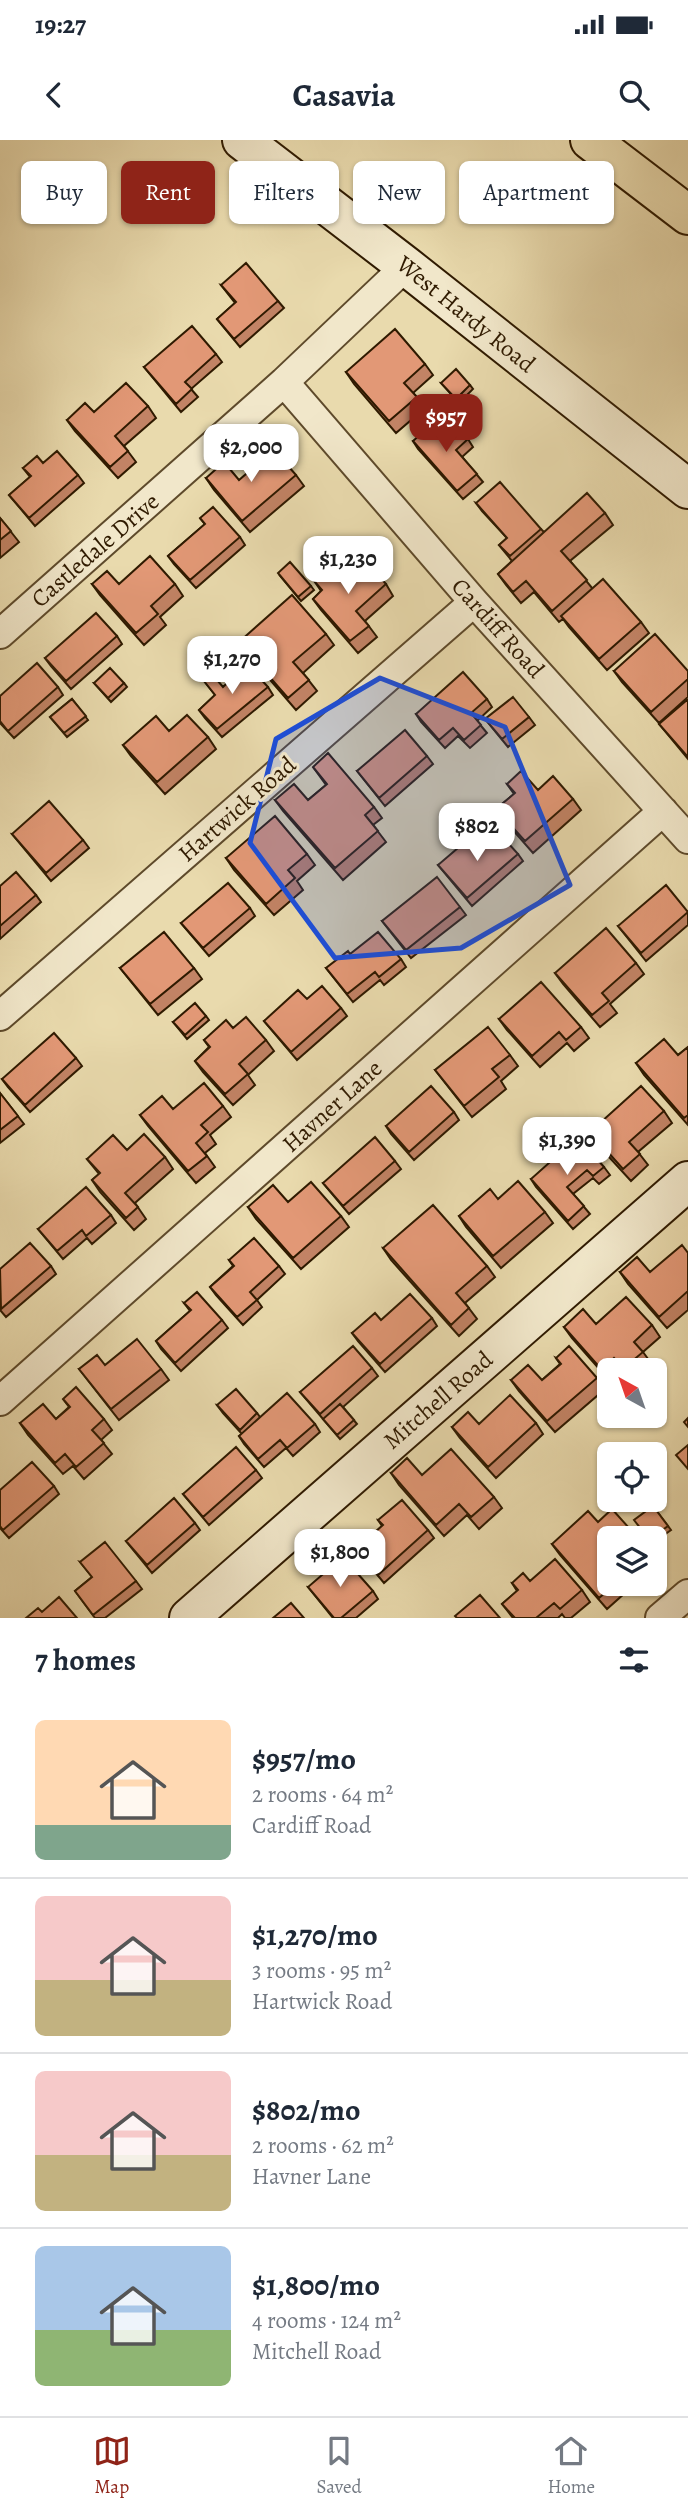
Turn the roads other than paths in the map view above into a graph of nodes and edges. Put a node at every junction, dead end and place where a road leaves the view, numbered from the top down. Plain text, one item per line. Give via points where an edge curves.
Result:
1 (243, 140) edge
2 (590, 140) edge
3 (688, 215) edge
4 (407, 266) junction
5 (285, 382) junction
6 (688, 489) edge
7 (474, 602) junction
8 (0, 634) edge
9 (663, 811) junction
10 (688, 839) edge
11 (0, 1016) edge
12 (688, 1181) edge
13 (0, 1401) edge
14 (688, 1594) edge
15 (189, 1618) edge
16 (660, 1618) edge

1 - 4 street, West Hardy Road
2 - 3 highway
4 - 5 street, Castledale Drive
4 - 6 street, West Hardy Road
5 - 7 street, Cardiff Road
5 - 8 street, Castledale Drive
7 - 9 street, Cardiff Road
7 - 11 street, Hartwick Road
9 - 10 street, Cardiff Road
9 - 13 street, Havner Lane
12 - 15 street, Mitchell Road
14 - 16 street

